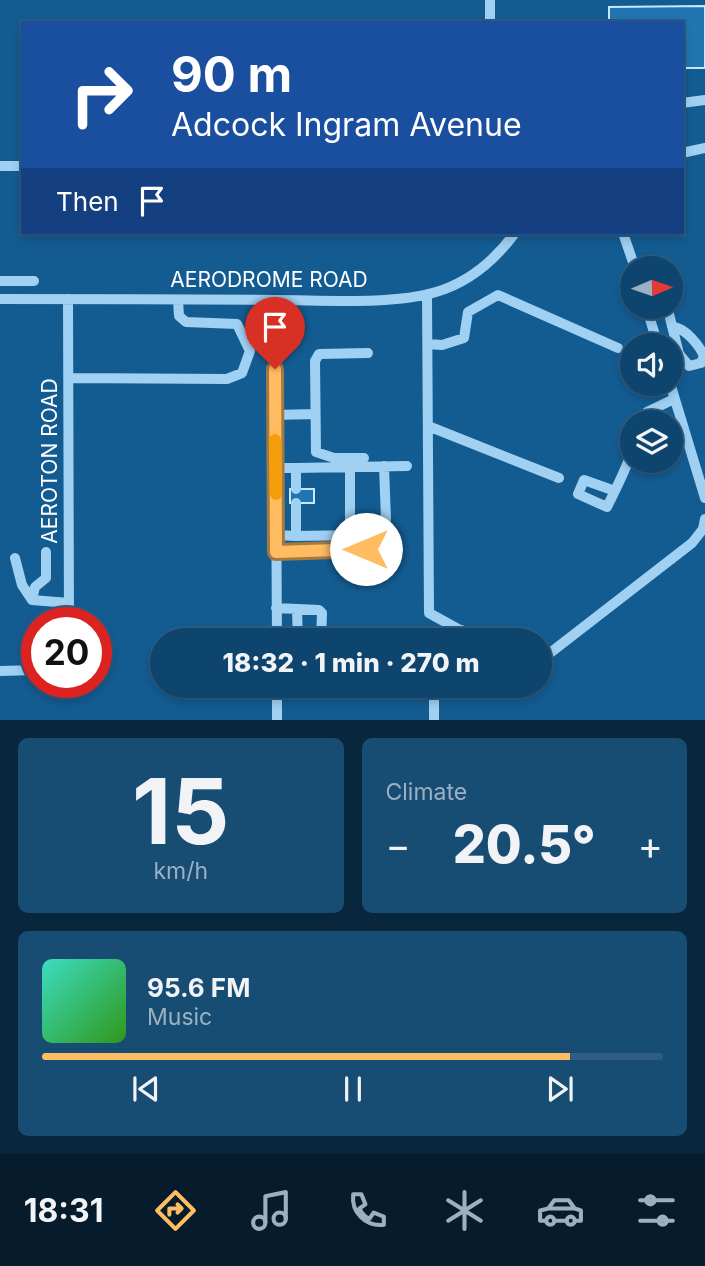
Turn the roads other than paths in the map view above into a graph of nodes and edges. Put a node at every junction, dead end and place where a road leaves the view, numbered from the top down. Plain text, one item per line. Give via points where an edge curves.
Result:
1 (490, 0) edge
2 (490, 21) edge
3 (705, 100) edge
4 (684, 103) edge
5 (705, 148) edge
6 (684, 153) edge
7 (0, 166) edge
8 (21, 166) edge
9 (514, 235) edge
10 (624, 235) edge
11 (631, 256) edge
12 (0, 281) edge
13 (34, 281) dead end
14 (427, 295) junction
15 (0, 299) edge
16 (68, 299) junction
17 (178, 300) junction
18 (275, 300) junction
19 (671, 319) edge
20 (674, 327) dead end
21 (428, 344) junction
22 (618, 348) dead end
23 (368, 353) dead end
24 (69, 378) junction
25 (673, 396) edge
26 (674, 399) junction
27 (651, 410) edge
28 (314, 414) junction
29 (275, 415) junction
30 (428, 426) junction
31 (364, 458) dead end
32 (349, 466) junction
33 (384, 466) junction
34 (407, 466) dead end
35 (276, 468) junction
36 (296, 468) junction
37 (623, 473) edge
38 (559, 478) dead end
39 (296, 489) dead end
40 (615, 491) dead end
41 (705, 498) edge
42 (296, 503) dead end
43 (704, 524) edge
44 (276, 535) junction
45 (350, 535) junction
46 (296, 536) junction
47 (366, 549) dead end
48 (46, 552) dead end
49 (276, 552) junction
50 (15, 558) dead end
51 (32, 600) junction
52 (69, 603) junction
53 (69, 607) edge
54 (276, 608) junction
55 (297, 610) junction
56 (277, 628) edge
57 (298, 628) edge
58 (321, 628) edge
59 (456, 628) edge
60 (552, 651) edge
61 (21, 670) edge
62 (0, 671) edge
63 (277, 698) edge
64 (434, 698) edge
65 (277, 720) edge
66 (434, 720) edge

1 - 2 street
3 - 4 street
5 - 6 street
7 - 8 street
9 - 14 street, AERODROME ROAD via 474,275
10 - 11 street
12 - 13 street
14 - 18 street, AERODROME ROAD
14 - 21 street
15 - 16 street, AERODROME ROAD
16 - 17 street, AERODROME ROAD
16 - 24 street, AEROTON ROAD
17 - 18 street, AERODROME ROAD
17 - 24 street via 179,316 186,322 237,324 250,351 243,373 228,379
18 - 29 street
19 - 20 street
21 - 22 street via 464,338 468,312 498,295
21 - 30 street
23 - 28 street via 317,354
24 - 52 street, AEROTON ROAD
25 - 26 street
26 - 27 street
26 - 41 street
28 - 29 street
28 - 31 street via 317,454
29 - 35 street
30 - 38 street
30 - 59 street via 429,612
32 - 33 street
32 - 36 street
32 - 45 street
33 - 34 street
33 - 45 street via 384,528 378,533
35 - 36 street
35 - 44 street
36 - 39 street
37 - 40 street
42 - 46 street
43 - 60 street via 692,543
44 - 46 street
44 - 49 street
45 - 46 street
47 - 49 street
48 - 51 street via 46,578 35,587
49 - 54 street
50 - 51 street
51 - 52 street
52 - 53 street, AEROTON ROAD
54 - 55 street
54 - 56 street
55 - 57 street
55 - 58 street via 316,608 322,613
61 - 62 street
63 - 65 street
64 - 66 street

